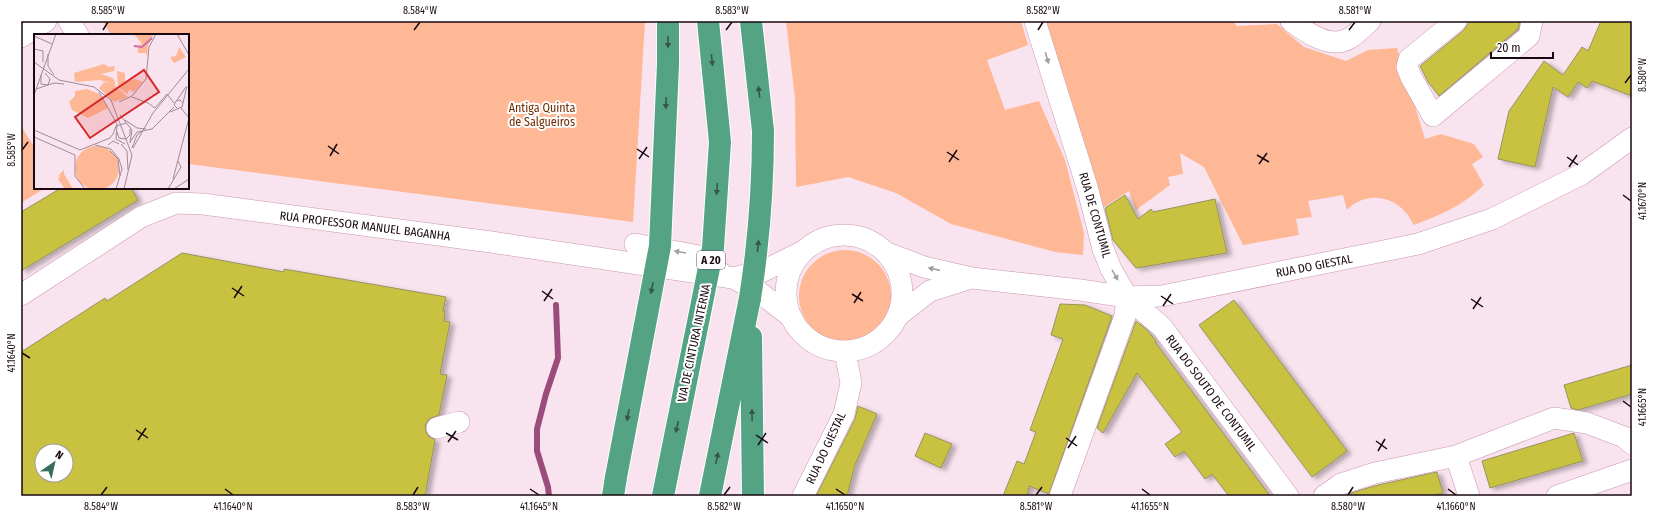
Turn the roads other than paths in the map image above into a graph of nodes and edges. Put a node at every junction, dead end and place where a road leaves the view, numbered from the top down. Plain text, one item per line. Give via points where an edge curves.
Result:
1 (46, 21) edge
2 (70, 21) edge
3 (668, 21) edge
4 (708, 21) edge
5 (751, 21) edge
6 (1035, 21) edge
7 (1291, 21) edge
8 (1370, 21) edge
9 (1456, 21) edge
10 (1532, 21) edge
11 (77, 34) edge
12 (21, 37) edge
13 (1632, 138) edge
14 (173, 195) edge
15 (634, 244) dead end
16 (802, 252) junction
17 (885, 252) junction
18 (730, 277) junction
19 (972, 278) junction
20 (21, 295) edge
21 (1128, 297) junction
22 (750, 298) junction
23 (899, 315) junction
24 (790, 316) junction
25 (845, 352) junction
26 (459, 422) dead end
27 (437, 428) dead end
28 (1632, 444) edge
29 (1456, 456) junction
30 (1632, 470) edge
31 (1592, 490) edge
32 (613, 496) edge
33 (662, 496) edge
34 (710, 496) edge
35 (753, 496) edge
36 (803, 496) edge
37 (1060, 496) edge
38 (1288, 496) edge
39 (1324, 496) edge
40 (1469, 496) edge
41 (1557, 496) edge

1 - 12 street
2 - 11 street
3 -> 32 highway, bridge via 660,246
4 -> 33 highway, VIA DE CINTURA INTERNA / A 20, bridge via 720,142 713,248
22 -> 5 highway, bridge via 758,248 763,139
6 -> 21 street, RUA DE CONTUMIL via 1088,190 1103,249 1111,269
7 - 8 street via 1319,38 1339,42 1349,39
9 - 10 street via 1409,59 1407,67 1433,116 1529,36
13 - 21 street, RUA DO GIESTAL via 1582,174 1492,219 1418,244 1162,296
14 - 18 street, RUA PROFESSOR MANUEL BAGANHA via 215,206 491,242
14 - 20 street, RUA PROFESSOR MANUEL BAGANHA
18 -> 15 street via 699,256
16 - 17 street via 817,241 834,235 853,235 870,241
16 - 18 street, RUA PROFESSOR MANUEL BAGANHA via 763,271
16 - 24 street via 792,266 786,282
19 -> 17 street, RUA DO GIESTAL via 924,267
17 - 23 street via 895,265 901,281
18 - 24 street, RUA PROFESSOR MANUEL BAGANHA via 759,292
19 - 21 street, RUA DO GIESTAL
19 - 23 street, RUA DO GIESTAL via 930,291
21 - 37 street via 1125,316
21 - 38 street, RUA DO SOUTO DE CONTUMIL via 1162,327
34 -> 22 highway
35 -> 22 highway
23 - 25 street via 890,330 877,342 862,349
24 - 25 street via 799,331 812,342 828,349
25 - 36 street, RUA DO GIESTAL via 851,383 844,414
26 - 27 street
28 - 29 street via 1624,437 1587,424 1554,418
29 - 39 street via 1342,484
29 - 40 street
30 - 31 street
31 - 41 street

